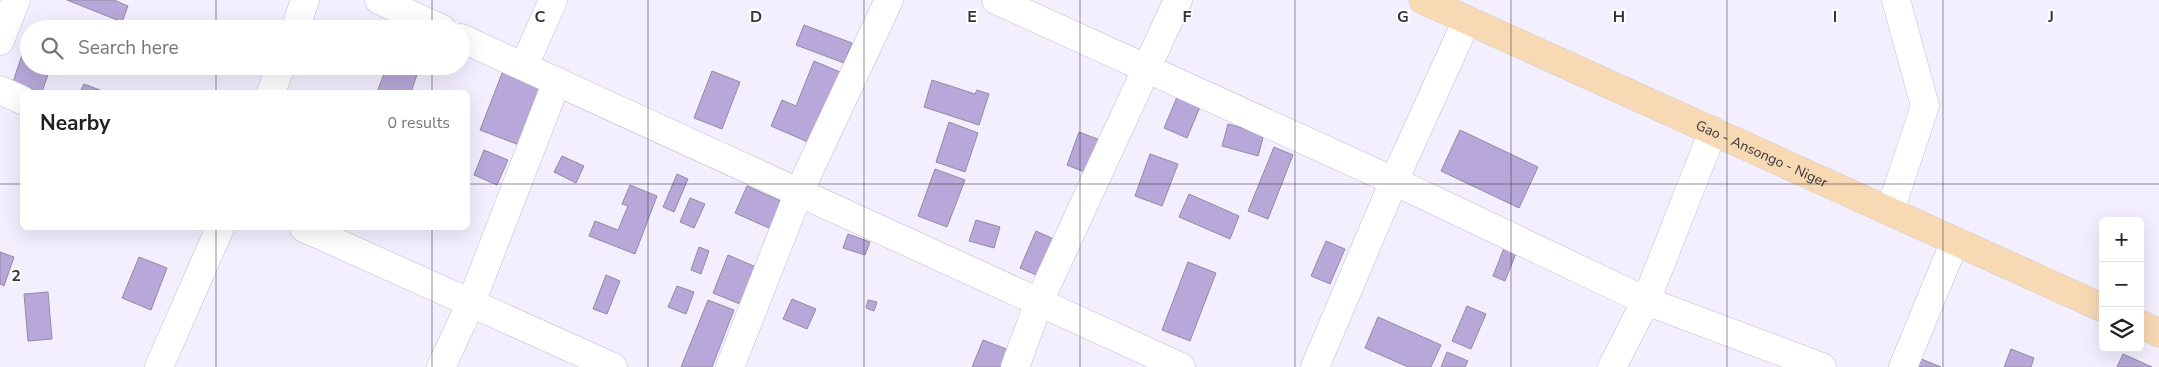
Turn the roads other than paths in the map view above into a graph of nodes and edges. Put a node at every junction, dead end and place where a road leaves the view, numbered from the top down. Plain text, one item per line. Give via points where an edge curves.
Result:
1 (16, 0) edge
2 (305, 0) edge
3 (379, 0) edge
4 (553, 0) edge
5 (889, 0) edge
6 (996, 0) edge
7 (1178, 0) edge
8 (1423, 0) edge
9 (1896, 0) edge
10 (298, 20) edge
11 (422, 20) edge
12 (1467, 20) junction
13 (0, 42) edge
14 (470, 42) edge
15 (524, 66) junction
16 (1146, 68) junction
17 (278, 75) edge
18 (557, 81) junction
19 (0, 90) edge
20 (273, 90) edge
21 (20, 99) edge
22 (1713, 131) junction
23 (1394, 180) junction
24 (799, 192) junction
25 (1890, 211) junction
26 (219, 230) edge
27 (308, 230) edge
28 (1955, 241) junction
29 (1646, 301) junction
30 (1039, 302) junction
31 (471, 303) junction
32 (2101, 307) edge
33 (2144, 326) edge
34 (2159, 333) edge
35 (159, 367) edge
36 (441, 367) edge
37 (613, 367) edge
38 (730, 367) edge
39 (1015, 367) edge
40 (1181, 367) edge
41 (1315, 367) edge
42 (1612, 367) edge
43 (1822, 367) edge
44 (1903, 367) edge

1 - 13 street
2 - 10 street
3 - 11 street
4 - 15 street
5 - 24 street
6 - 16 street
7 - 16 street
8 - 12 main road, Gao - Ansongo - Niger
9 - 25 street via 1925,106
12 - 22 main road, Gao - Ansongo - Niger
12 - 23 street
14 - 15 street
15 - 18 street
16 - 23 street
16 - 30 street
17 - 20 street
18 - 24 street
18 - 31 street
19 - 21 street
22 - 25 main road, Gao - Ansongo - Niger
22 - 29 street
23 - 29 street
23 - 41 street
24 - 30 street
24 - 38 street
25 - 28 main road, Gao - Ansongo - Niger
26 - 35 street
27 - 31 street
28 - 32 main road, Gao - Ansongo - Niger
28 - 44 street
29 - 42 street
29 - 43 street
30 - 39 street
30 - 40 street
31 - 36 street
31 - 37 street
33 - 34 main road

